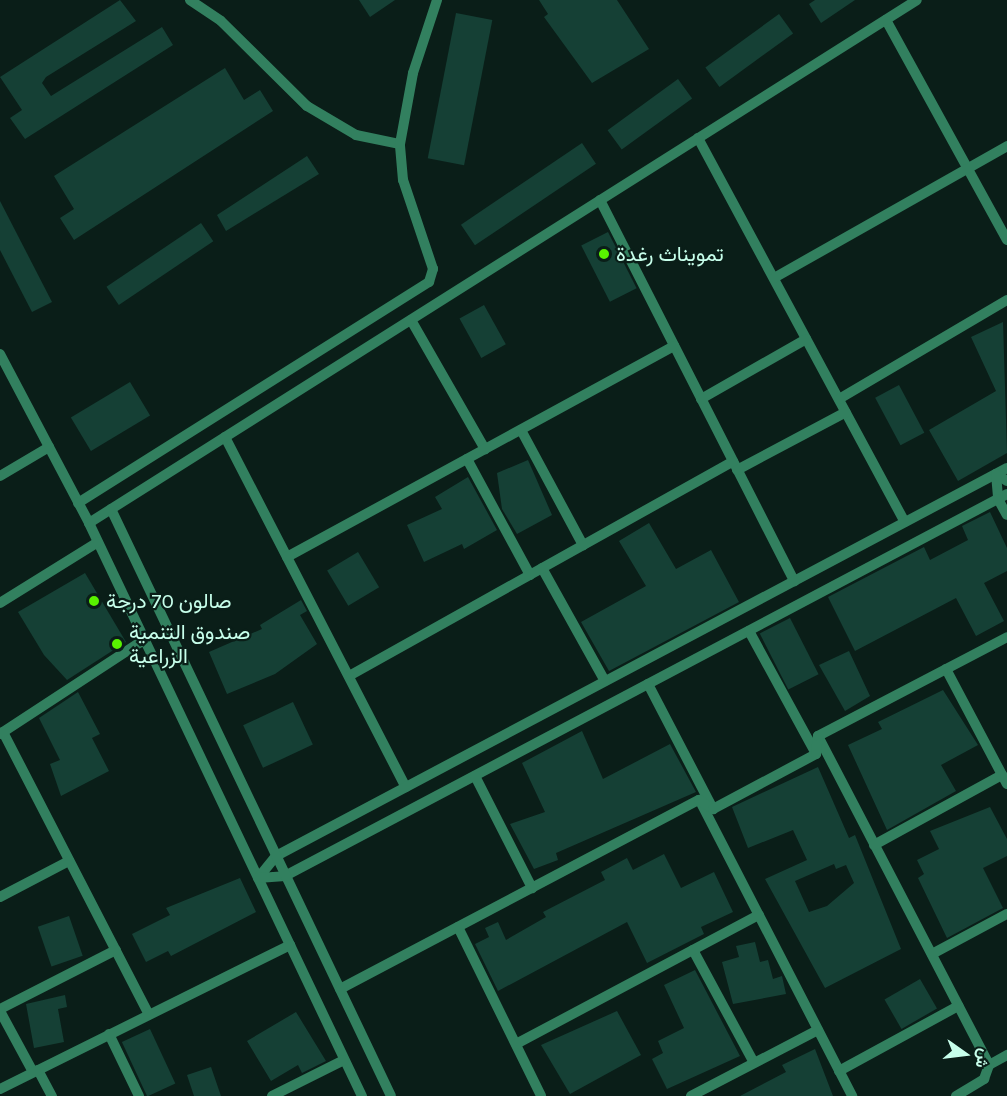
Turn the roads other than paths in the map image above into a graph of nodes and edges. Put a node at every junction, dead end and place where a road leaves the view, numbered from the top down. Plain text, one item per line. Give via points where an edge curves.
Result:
1 (190, 0) edge
2 (437, 0) edge
3 (917, 0) edge
4 (886, 20) junction
5 (698, 138) junction
6 (400, 144) junction
7 (1007, 146) edge
8 (968, 169) junction
9 (600, 200) junction
10 (1007, 240) edge
11 (774, 278) junction
12 (1007, 300) edge
13 (411, 320) junction
14 (806, 339) junction
15 (674, 346) junction
16 (0, 354) edge
17 (701, 399) junction
18 (839, 399) junction
19 (846, 412) junction
20 (521, 430) junction
21 (225, 437) junction
22 (49, 447) junction
23 (485, 449) junction
24 (467, 459) junction
25 (735, 465) junction
26 (1007, 468) edge
27 (996, 474) junction
28 (0, 476) edge
29 (1007, 481) edge
30 (1003, 496) edge
31 (78, 503) junction
32 (111, 509) junction
33 (1007, 515) edge
34 (905, 522) junction
35 (89, 523) junction
36 (98, 542) junction
37 (583, 545) junction
38 (287, 557) junction
39 (542, 568) junction
40 (530, 574) junction
41 (794, 581) junction
42 (0, 603) edge
43 (749, 631) junction
44 (1007, 638) edge
45 (144, 639) junction
46 (946, 669) junction
47 (349, 676) junction
48 (605, 681) junction
49 (648, 684) junction
50 (2, 733) edge
51 (818, 736) junction
52 (816, 754) junction
53 (475, 776) junction
54 (1004, 780) edge
55 (406, 787) junction
56 (699, 800) junction
57 (713, 809) junction
58 (874, 845) junction
59 (276, 856) junction
60 (69, 861) junction
61 (285, 876) junction
62 (258, 878) junction
63 (532, 888) junction
64 (0, 897) edge
65 (1007, 914) edge
66 (759, 915) junction
67 (458, 927) junction
68 (290, 945) junction
69 (116, 950) junction
70 (693, 950) junction
71 (932, 954) junction
72 (339, 989) junction
73 (958, 1006) junction
74 (0, 1010) edge
75 (149, 1015) junction
76 (818, 1030) junction
77 (109, 1034) junction
78 (516, 1044) junction
79 (1007, 1055) edge
80 (344, 1060) junction
81 (754, 1063) junction
82 (989, 1065) junction
83 (36, 1071) junction
84 (839, 1071) junction
85 (0, 1089) edge
86 (52, 1096) edge
87 (139, 1096) edge
88 (272, 1096) edge
89 (362, 1096) edge
90 (391, 1096) edge
91 (541, 1096) edge
92 (691, 1096) edge
93 (852, 1096) edge
94 (956, 1096) edge

1 - 6 street via 221,21 307,106 356,135
2 - 6 street via 413,73
3 - 4 street
4 - 5 street
4 - 8 street
5 - 9 street
5 - 11 street
6 - 31 street via 403,180 433,269 429,282
7 - 8 street
8 - 10 street
8 - 11 street
9 - 13 street
9 - 15 street
11 - 14 street
12 - 18 street
13 - 21 street
13 - 23 street
14 - 17 street
14 - 18 street
15 - 17 street
15 - 20 street
16 - 22 street
17 - 25 street
18 - 19 street
19 - 25 street
19 - 34 street
20 - 23 street
20 - 37 street
21 - 32 street
21 - 38 street
22 - 28 street
22 - 31 street
23 - 24 street
24 - 38 street
24 - 40 street
25 - 37 street
25 - 41 street
26 - 27 street
27 - 29 street
27 - 30 street
27 - 34 street
30 - 33 street
30 - 43 street
31 - 35 street
32 - 35 street
32 - 59 street
34 - 41 street
35 - 36 street
36 - 42 street
36 - 45 street
37 - 39 street
38 - 47 street
39 - 40 street
39 - 48 street
40 - 47 street
41 - 48 street
43 - 49 street
43 - 52 street
44 - 46 street
45 - 50 street
45 - 62 street
46 - 51 street
46 - 54 street
47 - 55 street
48 - 55 street
49 - 53 street
49 - 57 street
50 - 60 street
51 - 52 street
51 - 58 street
52 - 57 street
53 - 61 street
53 - 63 street
54 - 58 street
55 - 59 street
56 - 57 street
56 - 63 street
56 - 66 street
58 - 71 street
59 - 61 street
59 - 62 street
60 - 64 street
60 - 69 street
61 - 62 street
61 - 72 street
62 - 68 street
63 - 67 street
65 - 71 street
66 - 70 street
66 - 76 street
67 - 72 street
67 - 78 street
68 - 75 street
68 - 80 street
69 - 74 street
69 - 75 street
70 - 78 street
70 - 81 street
71 - 73 street
72 - 90 street
73 - 82 street
73 - 84 street
74 - 83 street
75 - 77 street
76 - 81 street
76 - 84 street
77 - 83 street
77 - 87 street
78 - 91 street
79 - 82 street
80 - 88 street
80 - 89 street
81 - 92 street
82 - 94 street via 984,1079
83 - 85 street
83 - 86 street
84 - 93 street

